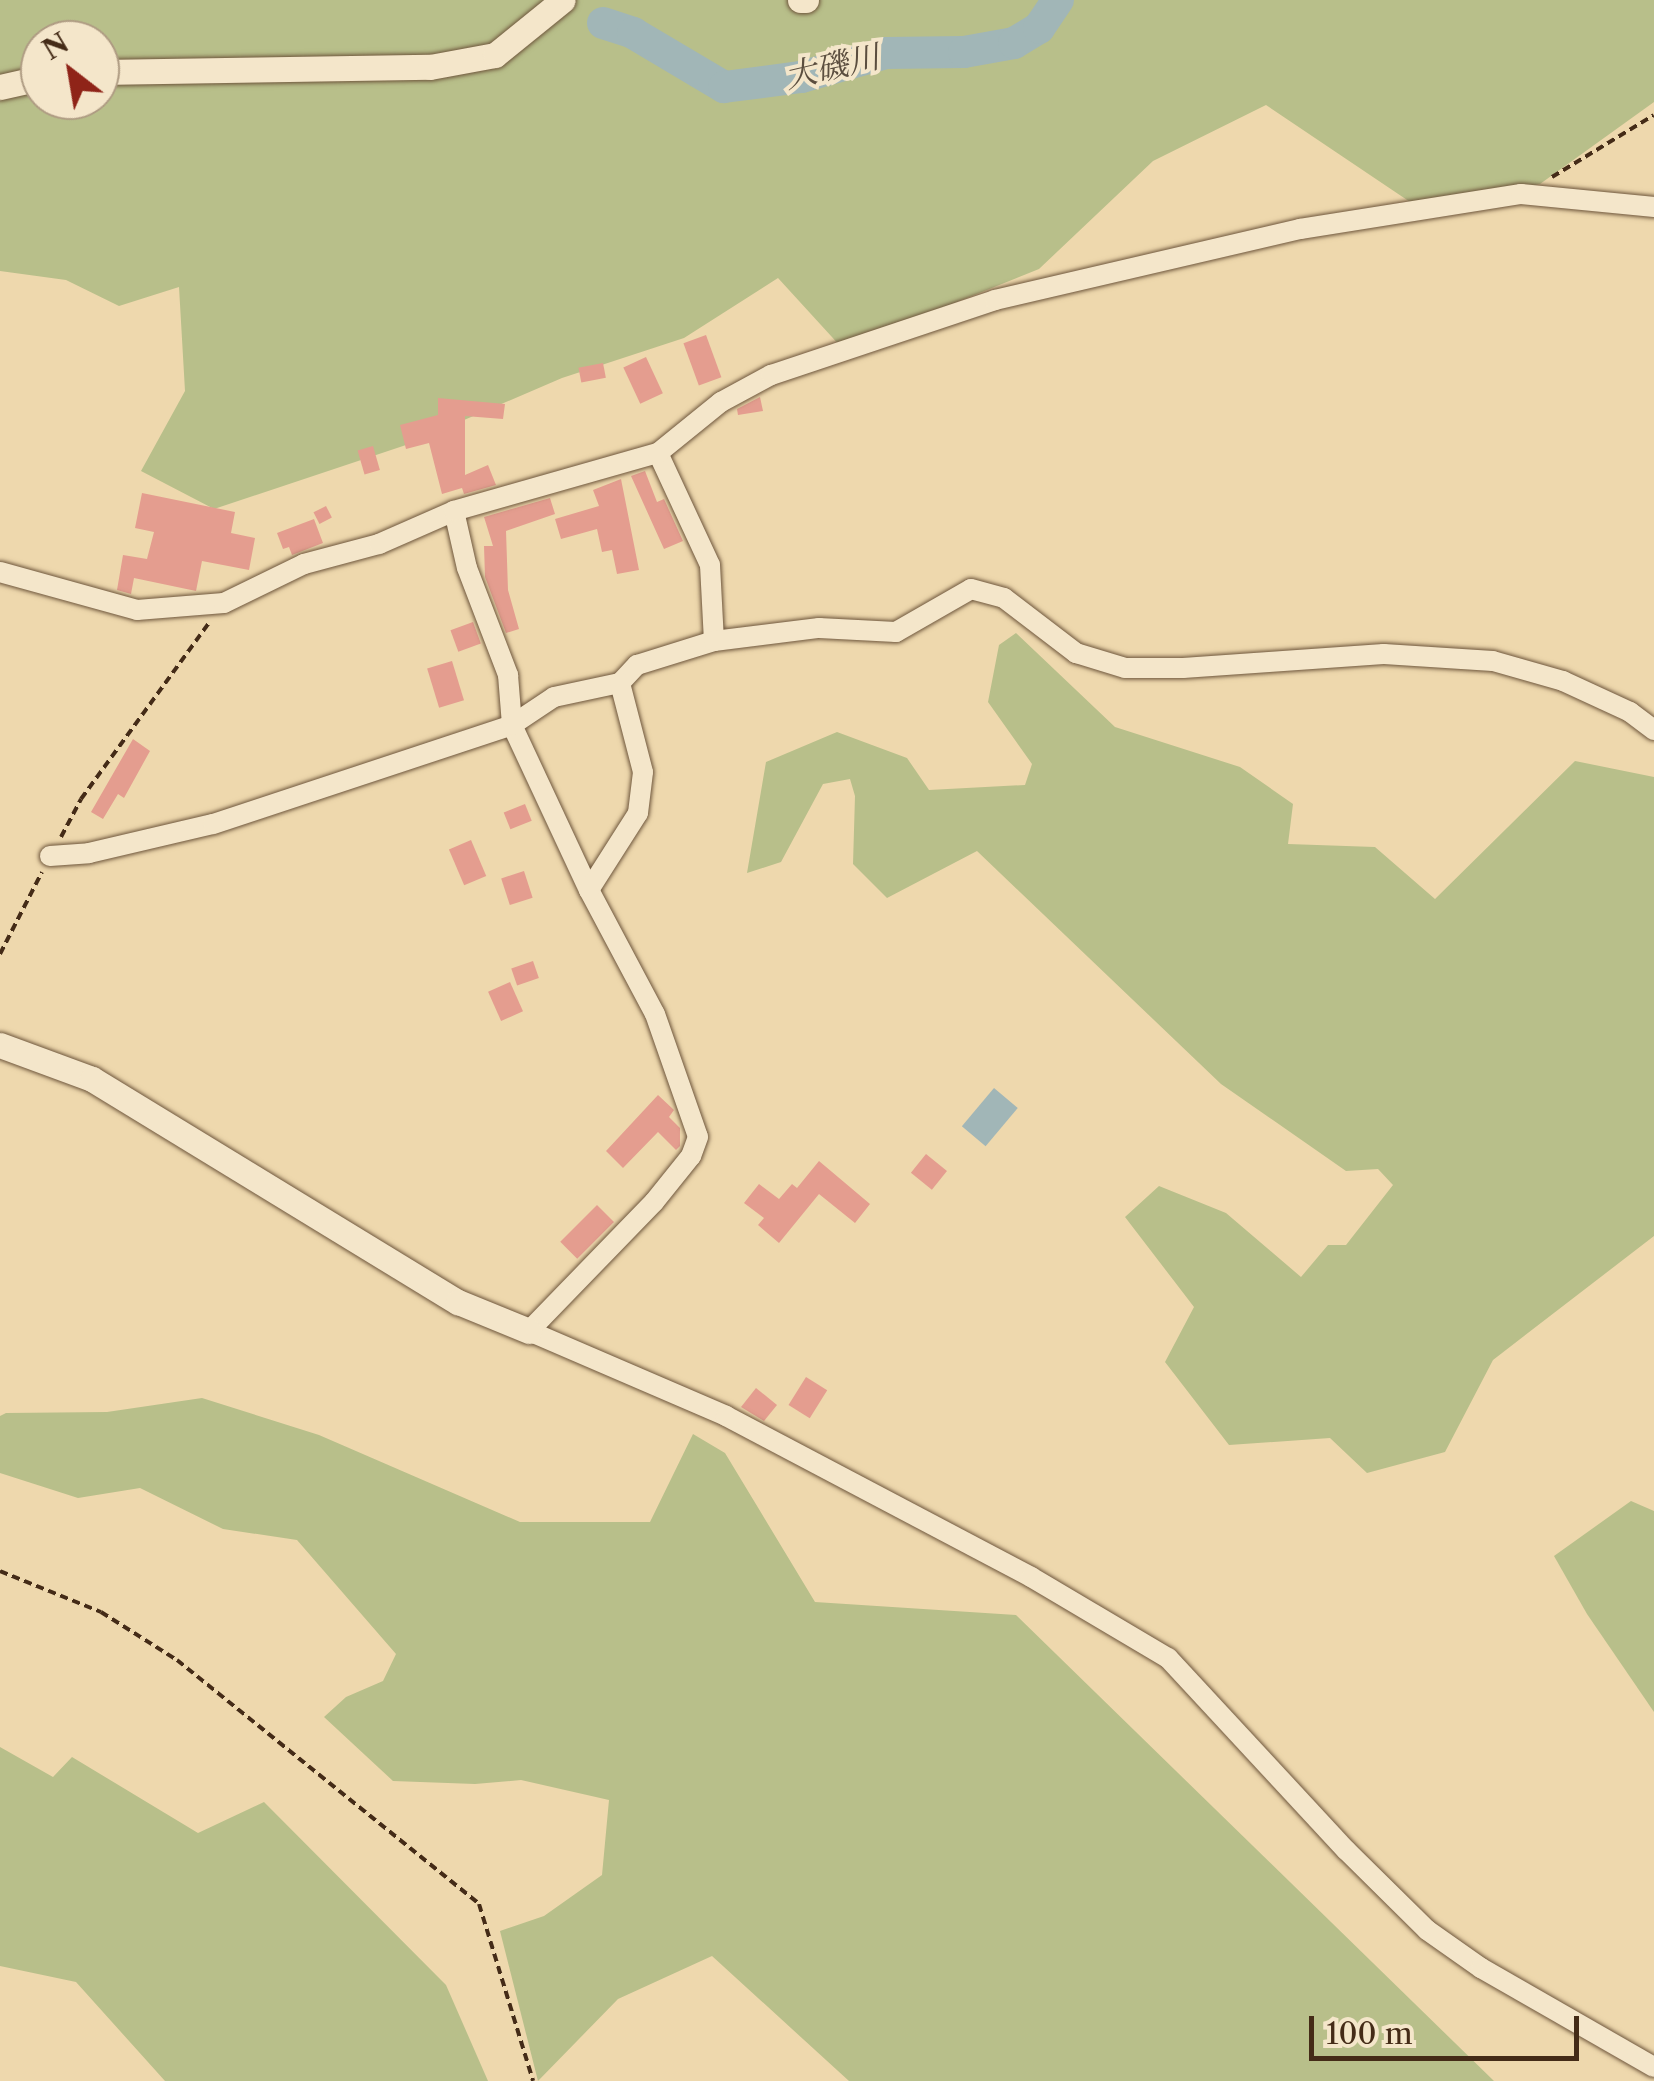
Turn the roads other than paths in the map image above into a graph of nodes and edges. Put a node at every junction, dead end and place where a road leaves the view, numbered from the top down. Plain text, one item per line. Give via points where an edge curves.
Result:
1 (563, 0) edge
2 (120, 72) edge
3 (1654, 207) edge
4 (658, 453) junction
5 (454, 511) junction
6 (0, 572) edge
7 (714, 641) junction
8 (620, 683) junction
9 (512, 724) junction
10 (1654, 730) edge
11 (50, 856) road end
12 (589, 890) junction
13 (0, 1045) edge
14 (529, 1332) junction
15 (1654, 2067) edge

1 - 2 street via 495,54 430,67
3 - 4 street via 1521,194 1300,229 995,300 771,375 721,402
4 - 5 street
4 - 7 street via 710,566
5 - 6 street via 379,544 304,564 224,603 137,610
5 - 9 street via 467,568 508,675
7 - 8 street via 637,664
7 - 10 street via 819,628 896,632 970,589 1004,598 1076,653 1126,668 1384,654 1493,661 1564,681
8 - 9 street via 554,697
8 - 12 street via 643,772 638,813
9 - 11 street via 213,824
9 - 12 street
12 - 14 street via 655,1014 698,1136 691,1156 654,1202
13 - 14 street via 92,1080 458,1302
14 - 15 street via 726,1416 1156,1651 1427,1930

